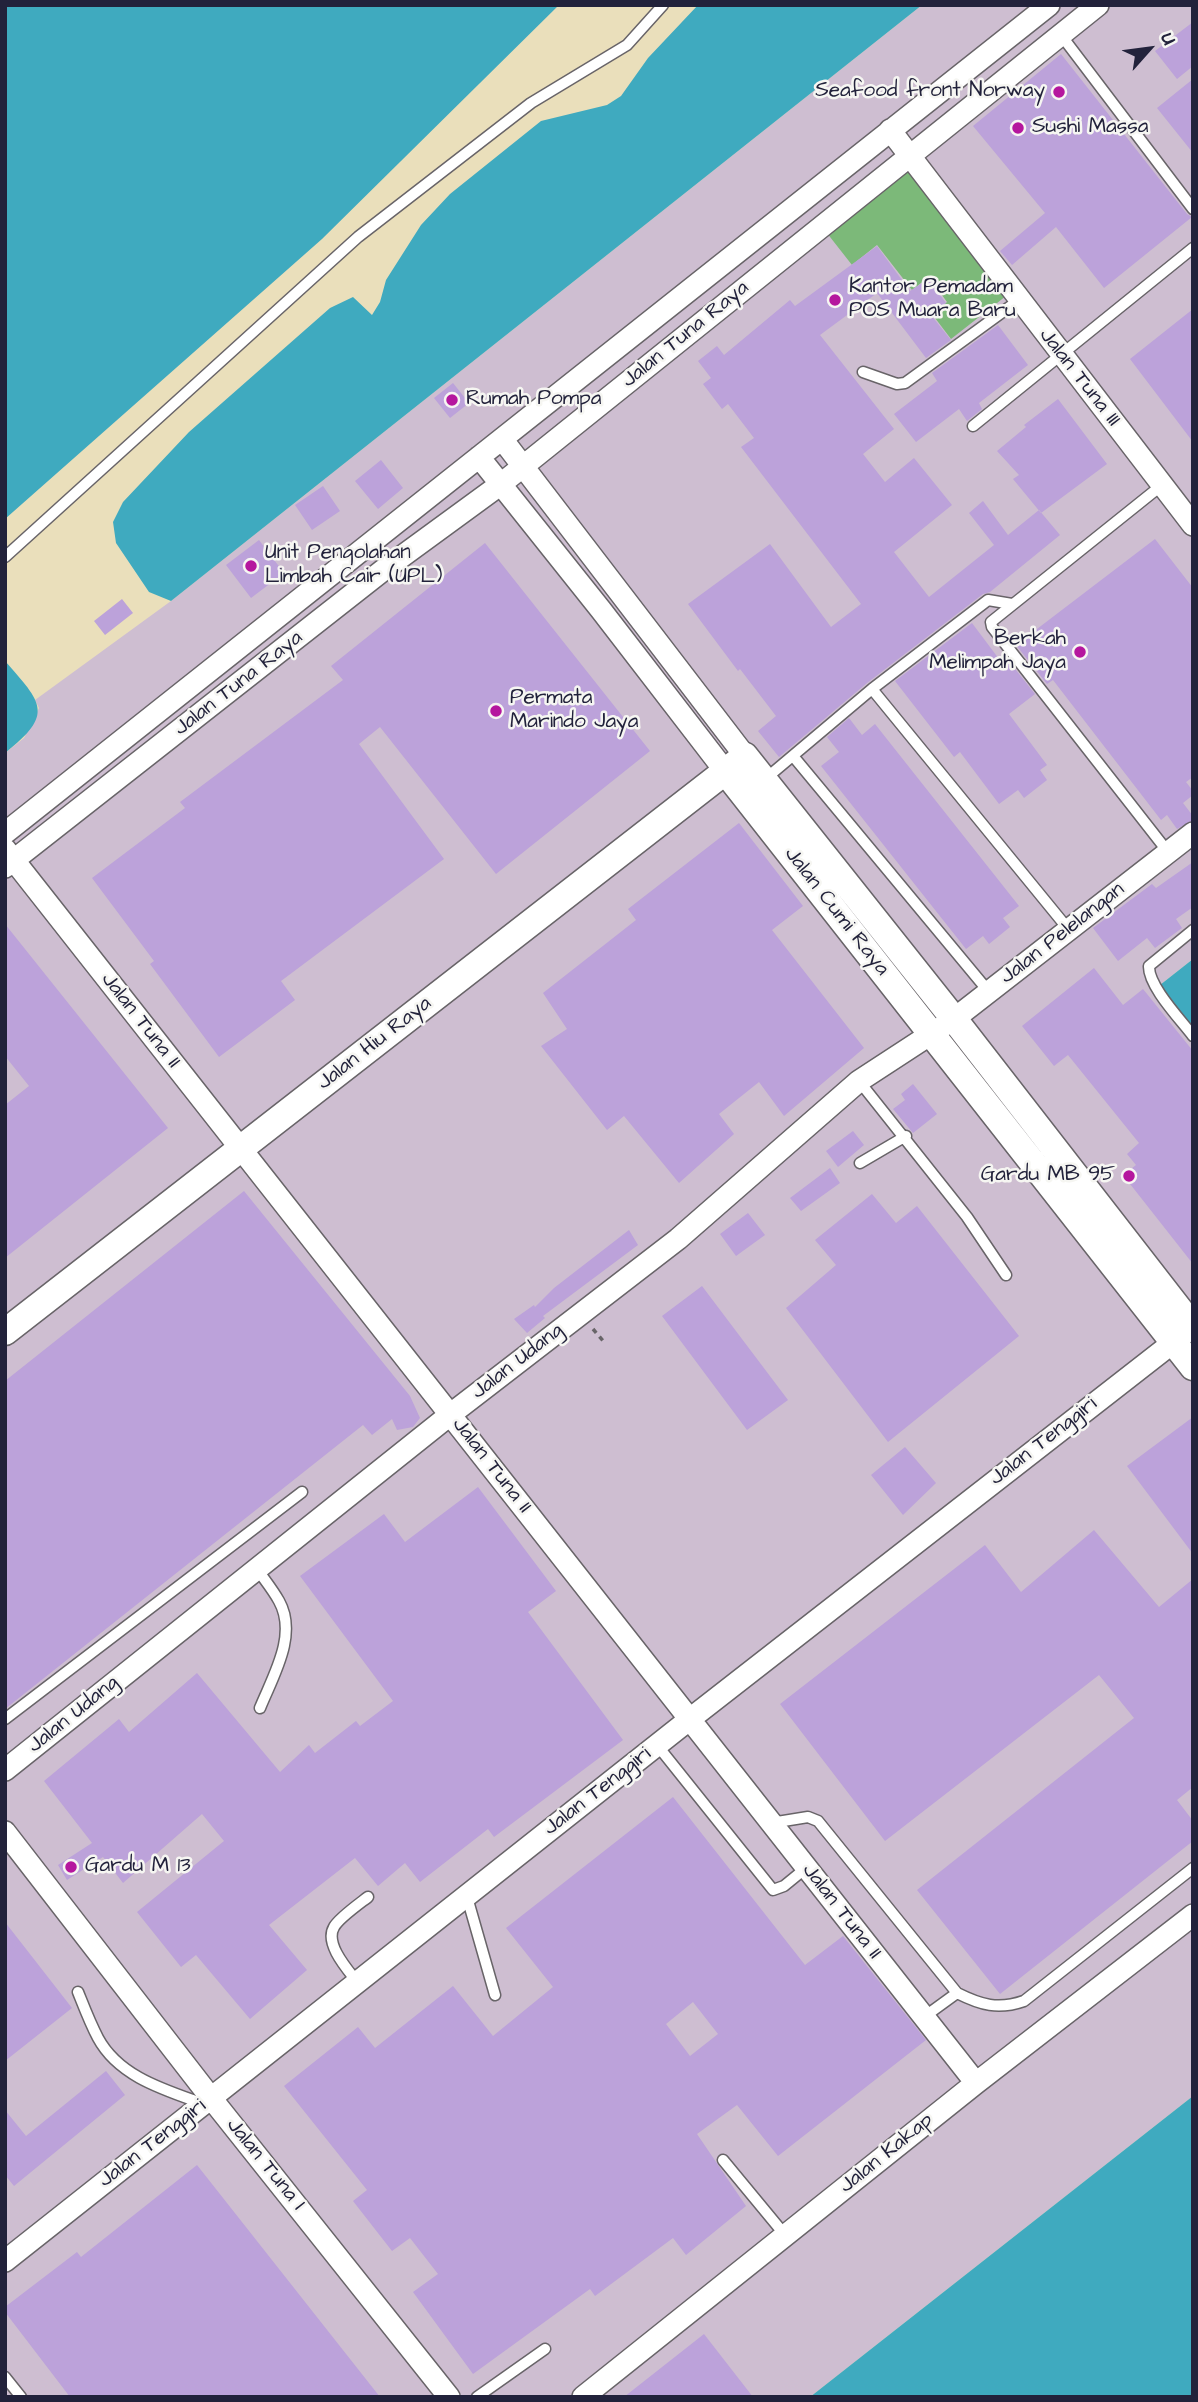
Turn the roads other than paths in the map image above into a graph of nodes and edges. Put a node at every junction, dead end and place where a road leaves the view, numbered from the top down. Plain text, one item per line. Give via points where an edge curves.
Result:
1 (663, 5) edge
2 (1048, 5) edge
3 (1098, 5) edge
4 (1061, 35) junction
5 (890, 130) junction
6 (910, 157) junction
7 (1193, 209) edge
8 (1193, 248) edge
9 (1019, 300) junction
10 (653, 319) junction
11 (674, 345) junction
12 (1062, 356) junction
13 (863, 372) dead end
14 (973, 426) dead end
15 (502, 439) junction
16 (479, 457) junction
17 (523, 466) junction
18 (501, 484) junction
19 (1162, 485) junction
20 (1193, 526) edge
21 (363, 548) junction
22 (5, 557) edge
23 (601, 568) junction
24 (382, 571) junction
25 (581, 584) junction
26 (1012, 604) junction
27 (188, 687) junction
28 (872, 689) junction
29 (208, 709) junction
30 (793, 756) junction
31 (735, 763) junction
32 (764, 780) junction
33 (5, 833) edge
34 (1193, 833) edge
35 (1168, 852) junction
36 (8, 859) edge
37 (818, 869) junction
38 (866, 929) junction
39 (1069, 930) junction
40 (1193, 930) edge
41 (989, 992) junction
42 (954, 1018) junction
43 (932, 1034) junction
44 (1193, 1036) edge
45 (859, 1081) junction
46 (906, 1136) junction
47 (241, 1149) junction
48 (1045, 1157) junction
49 (860, 1163) dead end
50 (1006, 1275) dead end
51 (5, 1332) edge
52 (1186, 1332) edge
53 (1193, 1367) edge
54 (451, 1414) junction
55 (302, 1492) dead end
56 (257, 1569) junction
57 (260, 1708) dead end
58 (690, 1719) junction
59 (5, 1720) edge
60 (657, 1745) junction
61 (5, 1770) edge
62 (771, 1823) junction
63 (5, 1832) edge
64 (806, 1868) junction
65 (1193, 1868) edge
66 (368, 1897) dead end
67 (467, 1897) junction
68 (1193, 1915) edge
69 (358, 1983) junction
70 (78, 1992) dead end
71 (957, 1993) junction
72 (495, 1996) dead end
73 (924, 2017) junction
74 (976, 2083) junction
75 (207, 2101) junction
76 (723, 2160) dead end
77 (785, 2235) junction
78 (5, 2261) edge
79 (545, 2349) dead end
80 (5, 2377) edge
81 (21, 2397) edge
82 (449, 2397) edge
83 (477, 2397) edge
84 (583, 2397) edge

1 - 22 lane via 626,45 531,103 358,237
2 - 5 street, Jalan Tuna Raya
3 - 4 street, Jalan Tuna Raya
4 - 6 street, Jalan Tuna Raya
4 - 7 lane
5 - 6 street, Jalan Tuna III
5 - 10 street, Jalan Tuna Raya
6 - 9 street, Jalan Tuna III
6 - 11 street, Jalan Tuna Raya
8 - 12 lane
9 - 12 street, Jalan Tuna III
9 - 13 lane via 905,383
10 - 11 street
10 - 15 street, Jalan Tuna Raya
11 - 17 street, Jalan Tuna Raya
12 - 14 lane
12 - 19 street, Jalan Tuna III
15 - 16 street, Jalan Tuna Raya
15 - 17 street, Jalan Cumi Raya
16 - 18 street, Jalan Cumi Raya
16 - 21 street, Jalan Tuna Raya
17 - 18 street, Jalan Tuna Raya
17 - 23 street, Jalan Cumi Raya
18 - 24 street, Jalan Tuna Raya
18 - 25 street, Jalan Cumi Raya
19 - 20 street, Jalan Tuna III
19 - 26 lane
21 - 24 street
21 - 27 street, Jalan Tuna Raya
23 - 25 street
23 - 31 street, Jalan Cumi Raya
24 - 29 street, Jalan Tuna Raya
25 - 31 street, Jalan Cumi Raya
26 - 28 lane via 988,600
26 - 35 lane via 993,618 992,627
27 - 29 street
27 - 33 street, Jalan Tuna Raya
28 - 30 lane
28 - 39 lane
29 - 36 street, Jalan Tuna Raya
30 - 32 lane
30 - 41 lane
31 - 32 street, Jalan Cumi Raya
31 - 37 street, Jalan Cumi Raya
31 - 47 street, Jalan Hiu Raya
32 - 37 street, Jalan Cumi Raya
34 - 35 street, Jalan Pelelangan
35 - 39 street, Jalan Pelelangan
36 - 47 street, Jalan Tuna II
37 - 38 street, Jalan Cumi Raya
38 - 42 street, Jalan Cumi Raya
38 - 43 street, Jalan Cumi Raya
39 - 41 street, Jalan Pelelangan
40 - 44 lane via 1149,967 1148,973
41 - 42 street, Jalan Pelelangan
42 - 43 street, Jalan Pelelangan
42 - 48 street, Jalan Cumi Raya
43 - 45 street, Jalan Udang
43 - 48 street, Jalan Cumi Raya
45 - 46 lane
45 - 54 street, Jalan Udang via 678,1239
46 - 49 lane
46 - 50 lane
47 - 51 street, Jalan Hiu Raya
47 - 54 street, Jalan Tuna II
48 - 52 street, Jalan Cumi Raya
52 - 53 street, Jalan Cumi Raya
52 - 58 street, Jalan Tenggiri
54 - 56 street, Jalan Udang
54 - 58 street, Jalan Tuna II
55 - 59 lane
56 - 57 lane via 281,1603 286,1631 283,1652
56 - 61 street, Jalan Udang
58 - 60 street, Jalan Tenggiri
58 - 62 street, Jalan Tuna II
60 - 64 lane via 773,1890
60 - 67 street, Jalan Tenggiri
62 - 64 street, Jalan Tuna II
62 - 71 lane via 808,1817 818,1821
63 - 75 street, Jalan Tuna I
64 - 73 street, Jalan Tuna II
65 - 71 lane via 1024,2001 997,2007
66 - 69 lane via 334,1927 331,1936 337,1956
67 - 69 street, Jalan Tenggiri
67 - 72 lane
68 - 74 street, Jalan Kakap
69 - 75 street, Jalan Tenggiri
70 - 75 lane via 98,2038 118,2064 158,2087
71 - 73 lane
73 - 74 street, Jalan Tuna II
74 - 77 street, Jalan Kakap
75 - 78 street, Jalan Tenggiri
75 - 82 street, Jalan Tuna I
76 - 77 lane
77 - 84 street, Jalan Kakap
79 - 83 lane
80 - 81 lane

